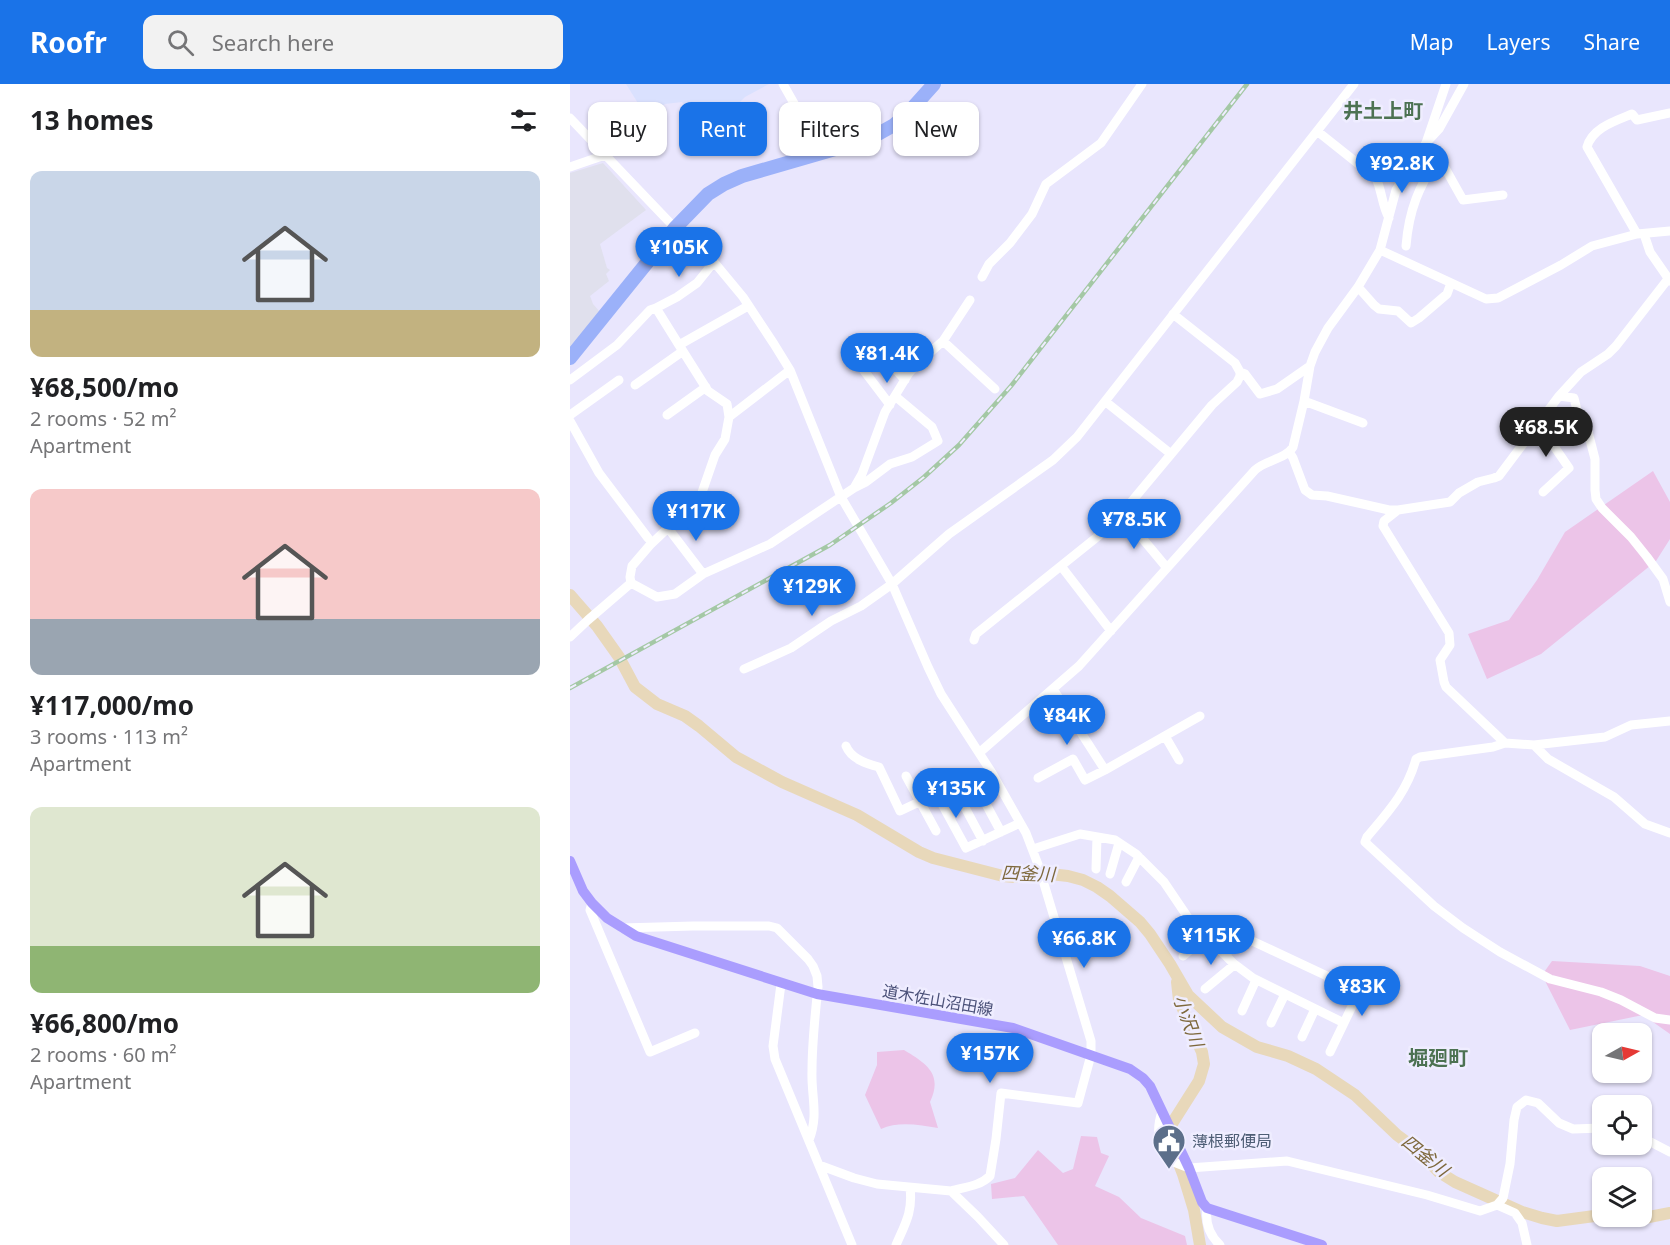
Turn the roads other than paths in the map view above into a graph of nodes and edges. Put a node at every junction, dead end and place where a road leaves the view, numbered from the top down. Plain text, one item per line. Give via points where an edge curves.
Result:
1 (783, 84) edge
2 (934, 84) edge
3 (1142, 84) edge
4 (1354, 84) edge
5 (1446, 84) edge
6 (1464, 84) edge
7 (793, 102) edge
8 (1670, 113) edge
9 (570, 118) edge
10 (1317, 131) junction
11 (881, 132) edge
12 (588, 137) edge
13 (1426, 143) junction
14 (602, 156) edge
15 (606, 156) edge
16 (809, 156) edge
17 (1438, 156) junction
18 (570, 167) edge
19 (1503, 195) dead end
20 (1389, 218) junction
21 (675, 228) junction
22 (1670, 231) edge
23 (1641, 234) junction
24 (1406, 246) dead end
25 (1380, 250) junction
26 (714, 262) junction
27 (982, 277) dead end
28 (1669, 280) edge
29 (1451, 283) junction
30 (1358, 287) junction
31 (970, 300) dead end
32 (748, 306) junction
33 (656, 308) junction
34 (1173, 314) junction
35 (868, 340) dead end
36 (943, 341) junction
37 (681, 348) junction
38 (570, 358) edge
39 (860, 364) dead end
40 (1310, 366) junction
41 (790, 370) junction
42 (1240, 372) junction
43 (570, 380) edge
44 (619, 380) dead end
45 (905, 380) junction
46 (635, 385) dead end
47 (706, 387) junction
48 (995, 389) dead end
49 (895, 396) junction
50 (1559, 396) junction
51 (1304, 401) junction
52 (1106, 402) junction
53 (890, 405) junction
54 (570, 415) edge
55 (667, 415) dead end
56 (729, 417) junction
57 (570, 421) edge
58 (1363, 423) dead end
59 (1538, 423) junction
60 (1290, 453) junction
61 (1171, 454) junction
62 (854, 488) junction
63 (1543, 492) dead end
64 (841, 497) junction
65 (1398, 510) junction
66 (1122, 514) junction
67 (668, 528) junction
68 (648, 538) dead end
69 (1061, 566) junction
70 (1167, 568) junction
71 (704, 574) junction
72 (631, 583) junction
73 (892, 584) junction
74 (1670, 602) edge
75 (1111, 631) junction
76 (570, 638) edge
77 (974, 640) dead end
78 (744, 669) dead end
79 (1053, 689) junction
80 (1200, 716) dead end
81 (1670, 721) edge
82 (1165, 736) junction
83 (1505, 743) junction
84 (1534, 745) junction
85 (846, 746) dead end
86 (979, 753) junction
87 (1179, 760) dead end
88 (1105, 770) junction
89 (992, 773) junction
90 (906, 776) dead end
91 (1038, 778) dead end
92 (973, 780) junction
93 (953, 786) junction
94 (936, 793) junction
95 (920, 801) junction
96 (1020, 823) junction
97 (936, 831) dead end
98 (1001, 832) junction
99 (1670, 833) edge
100 (1097, 837) junction
101 (983, 840) junction
102 (1119, 843) junction
103 (1033, 849) junction
104 (1138, 857) junction
105 (570, 861) edge
106 (1096, 869) dead end
107 (1110, 874) dead end
108 (1126, 882) dead end
109 (592, 903) junction
110 (622, 928) junction
111 (1206, 936) junction
112 (1224, 954) junction
113 (1182, 956) dead end
114 (1234, 965) junction
115 (1369, 971) dead end
116 (1256, 980) junction
117 (781, 984) junction
118 (1205, 989) dead end
119 (1359, 991) junction
120 (817, 994) junction
121 (1285, 994) junction
122 (1315, 1009) junction
123 (1242, 1011) dead end
124 (1670, 1020) edge
125 (1271, 1023) dead end
126 (1344, 1023) junction
127 (695, 1033) dead end
128 (1302, 1037) dead end
129 (1330, 1052) dead end
130 (1091, 1055) junction
131 (1162, 1112) junction
132 (1592, 1128) edge
133 (809, 1140) junction
134 (1652, 1143) edge
135 (1670, 1152) edge
136 (819, 1165) junction
137 (1184, 1165) junction
138 (910, 1188) junction
139 (951, 1191) junction
140 (1497, 1205) junction
141 (1207, 1208) junction
142 (852, 1245) edge
143 (896, 1245) edge
144 (1004, 1245) edge
145 (1220, 1245) edge
146 (1322, 1245) edge
147 (1527, 1245) edge

1 - 7 street
2 - 11 highway via 908,113
3 - 27 street via 1101,143 1046,184 1032,214
4 - 10 street
5 - 13 street
6 - 13 street via 1439,129
8 - 23 street via 1637,120 1632,114 1608,124 1589,139 1587,147
9 - 12 street
10 - 20 street via 1376,178
10 - 34 street
13 - 17 street
13 - 20 street via 1396,190
14 - 18 street
15 - 21 street
16 - 21 highway via 724,184
17 - 19 street via 1463,200
17 - 24 street via 1414,201
20 - 25 street
21 - 26 street
21 - 38 highway
22 - 23 street
23 - 28 street
23 - 29 street via 1592,246 1491,300
25 - 29 street
25 - 30 street
26 - 32 street
26 - 33 street via 697,283
28 - 50 street via 1616,346 1581,372
29 - 30 street via 1447,294 1411,323 1398,311 1374,306
30 - 40 street via 1328,328
31 - 36 street
32 - 37 street
32 - 41 street
33 - 37 street
33 - 43 street via 617,345
34 - 42 street via 1235,363
34 - 52 street
35 - 45 street
36 - 45 street
36 - 48 street
37 - 46 street
37 - 47 street
39 - 53 street
40 - 42 street via 1277,389 1260,394
40 - 51 street
41 - 56 street
41 - 64 street
42 - 61 street via 1237,382
44 - 54 street
45 - 49 street
47 - 55 street
47 - 56 street via 727,405
49 - 53 street
49 - 62 street via 932,427 938,441 912,458 890,464
50 - 59 street
50 - 74 street via 1574,398 1588,432 1595,459 1596,499 1663,579
51 - 58 street
51 - 60 street
52 - 61 street
52 - 73 street via 1053,460 949,534
53 - 62 street
56 - 67 street via 725,439 715,455 699,501
57 - 68 street via 598,473
59 - 63 street via 1569,468
59 - 65 street via 1499,476 1471,486 1450,501
60 - 65 street via 1308,494
60 - 70 street via 1255,470
61 - 66 street
62 - 64 street
64 - 71 street via 770,544
64 - 73 street
65 - 83 street via 1383,526 1449,633 1450,645 1440,660 1444,685
66 - 69 street
66 - 70 street
67 - 71 street
67 - 72 street via 632,566
69 - 75 street
69 - 77 street via 976,634
70 - 75 street
71 - 72 street via 675,594 657,597
72 - 76 street
73 - 78 street via 791,648
73 - 86 street via 941,694
75 - 79 street
79 - 86 street
79 - 88 street
80 - 82 street
81 - 84 street via 1631,725 1605,737
82 - 87 street
82 - 88 street
83 - 84 street
83 - 124 street via 1416,759 1399,799 1365,842 1434,906 1500,952 1550,979 1601,992 1655,1018
84 - 99 street via 1548,759 1614,797 1645,824
85 - 95 street via 865,764 879,767 900,812
86 - 89 street
88 - 91 street via 1085,780 1072,759
89 - 92 street
89 - 96 street
90 - 95 street
92 - 93 street
92 - 98 street
93 - 94 street
93 - 101 street
94 - 95 street
94 - 101 street via 966,848
95 - 97 street
96 - 98 street
96 - 103 street
98 - 101 street
100 - 102 street
100 - 103 street via 1080,834
100 - 106 street
102 - 104 street
102 - 107 street
103 - 130 street via 1091,1041
104 - 108 street
104 - 111 street via 1164,882
105 - 109 main road, 道木佐山沼田線
109 - 110 main road, 道木佐山沼田線
109 - 127 street via 590,910 650,1052
110 - 117 main road, 道木佐山沼田線
110 - 120 street via 777,928 813,966
111 - 112 street
111 - 113 street
112 - 114 street
112 - 119 street via 1248,939
114 - 116 street
114 - 118 street
115 - 119 street
116 - 121 street
116 - 123 street
117 - 120 main road, 道木佐山沼田線
117 - 133 street via 775,1059
119 - 126 street
120 - 130 main road, 道木佐山沼田線 via 1013,1028
120 - 133 street via 812,1074 815,1118
121 - 122 street
121 - 125 street
122 - 126 street
122 - 128 street
126 - 129 street
130 - 131 main road, 道木佐山沼田線 via 1137,1073 1150,1086
130 - 139 street via 1078,1103 1001,1093 990,1176 974,1186
131 - 137 main road, 道木佐山沼田線
131 - 137 street via 1160,1148 1166,1159
132 - 140 street via 1573,1129 1559,1123 1538,1102 1526,1100 1517,1107 1508,1180
133 - 136 street
134 - 135 street
136 - 138 street via 868,1182
136 - 142 street
137 - 140 street via 1287,1161 1480,1211
137 - 141 main road, 道木佐山沼田線
138 - 139 street
138 - 143 street via 911,1209
139 - 144 street
140 - 147 street via 1515,1213 1522,1223
141 - 145 street via 1209,1230
141 - 146 main road

